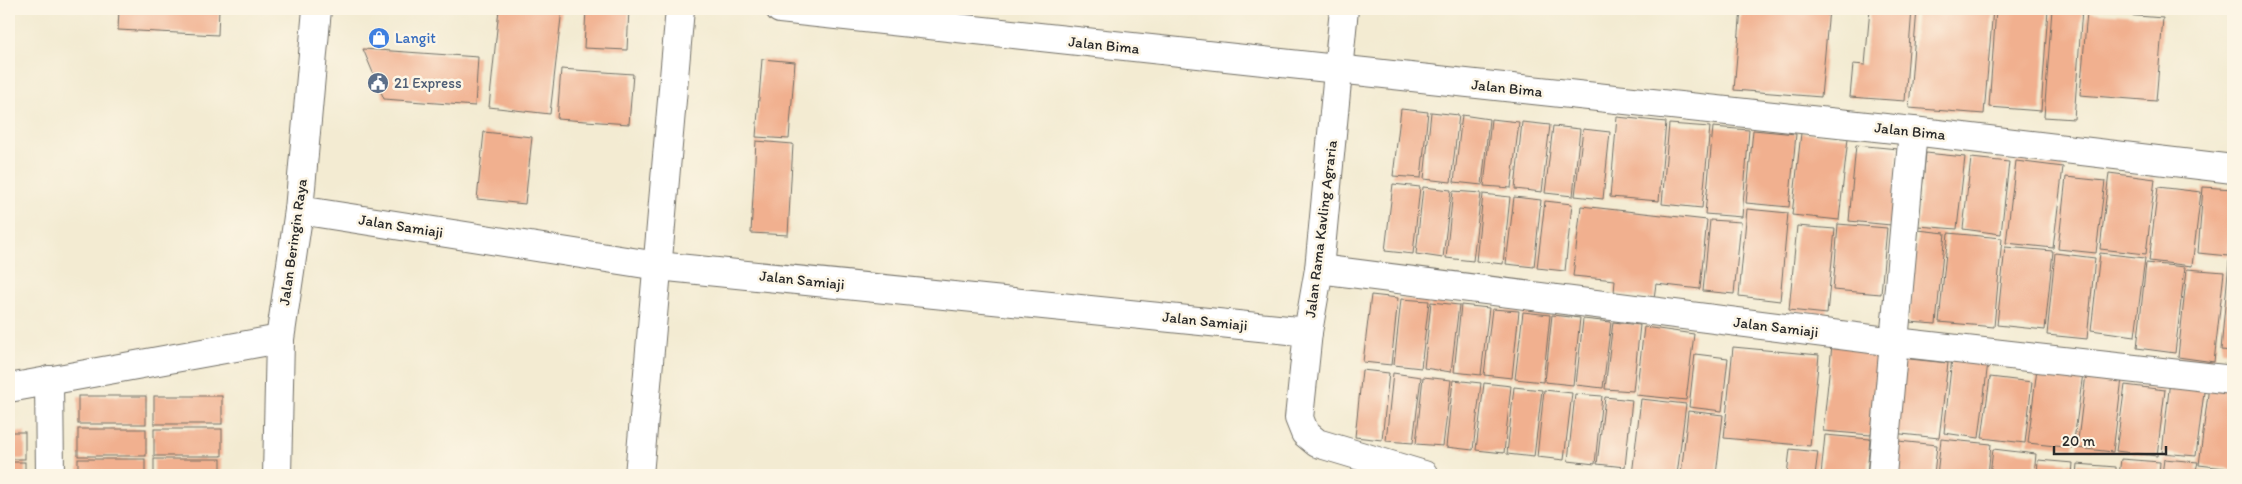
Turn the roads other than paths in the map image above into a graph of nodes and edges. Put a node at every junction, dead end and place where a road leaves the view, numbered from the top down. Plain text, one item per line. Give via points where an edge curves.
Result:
1 (317, 9) edge
2 (680, 9) edge
3 (780, 9) edge
4 (1344, 9) edge
5 (1338, 71) junction
6 (1913, 131) junction
7 (2233, 169) edge
8 (299, 210) junction
9 (658, 266) junction
10 (1319, 269) junction
11 (1308, 332) junction
12 (280, 339) junction
13 (1894, 342) junction
14 (49, 380) junction
15 (2233, 380) edge
16 (9, 388) edge
17 (50, 475) edge
18 (276, 475) edge
19 (299, 475) edge
20 (639, 475) edge
21 (1424, 475) edge
22 (1882, 475) edge

1 - 8 street, Jalan Beringin Raya
2 - 9 street
3 - 5 street, Jalan Bima
4 - 5 street, Jalan Rama Kavling Agraria
5 - 6 street, Jalan Bima
5 - 10 street, Jalan Rama Kavling Agraria
6 - 7 street, Jalan Bima
6 - 13 street
8 - 9 street, Jalan Samiaji
8 - 12 street, Jalan Beringin Raya
9 - 11 street, Jalan Samiaji
9 - 20 street
10 - 11 street, Jalan Rama Kavling Agraria
10 - 13 street, Jalan Samiaji
11 - 21 street, Jalan Rama Kavling Agraria via 1299,418 1305,433 1317,443
12 - 14 street
12 - 18 street, Jalan Beringin Raya
13 - 15 street, Jalan Samiaji
13 - 22 street
14 - 16 street
14 - 17 street
18 - 19 street

